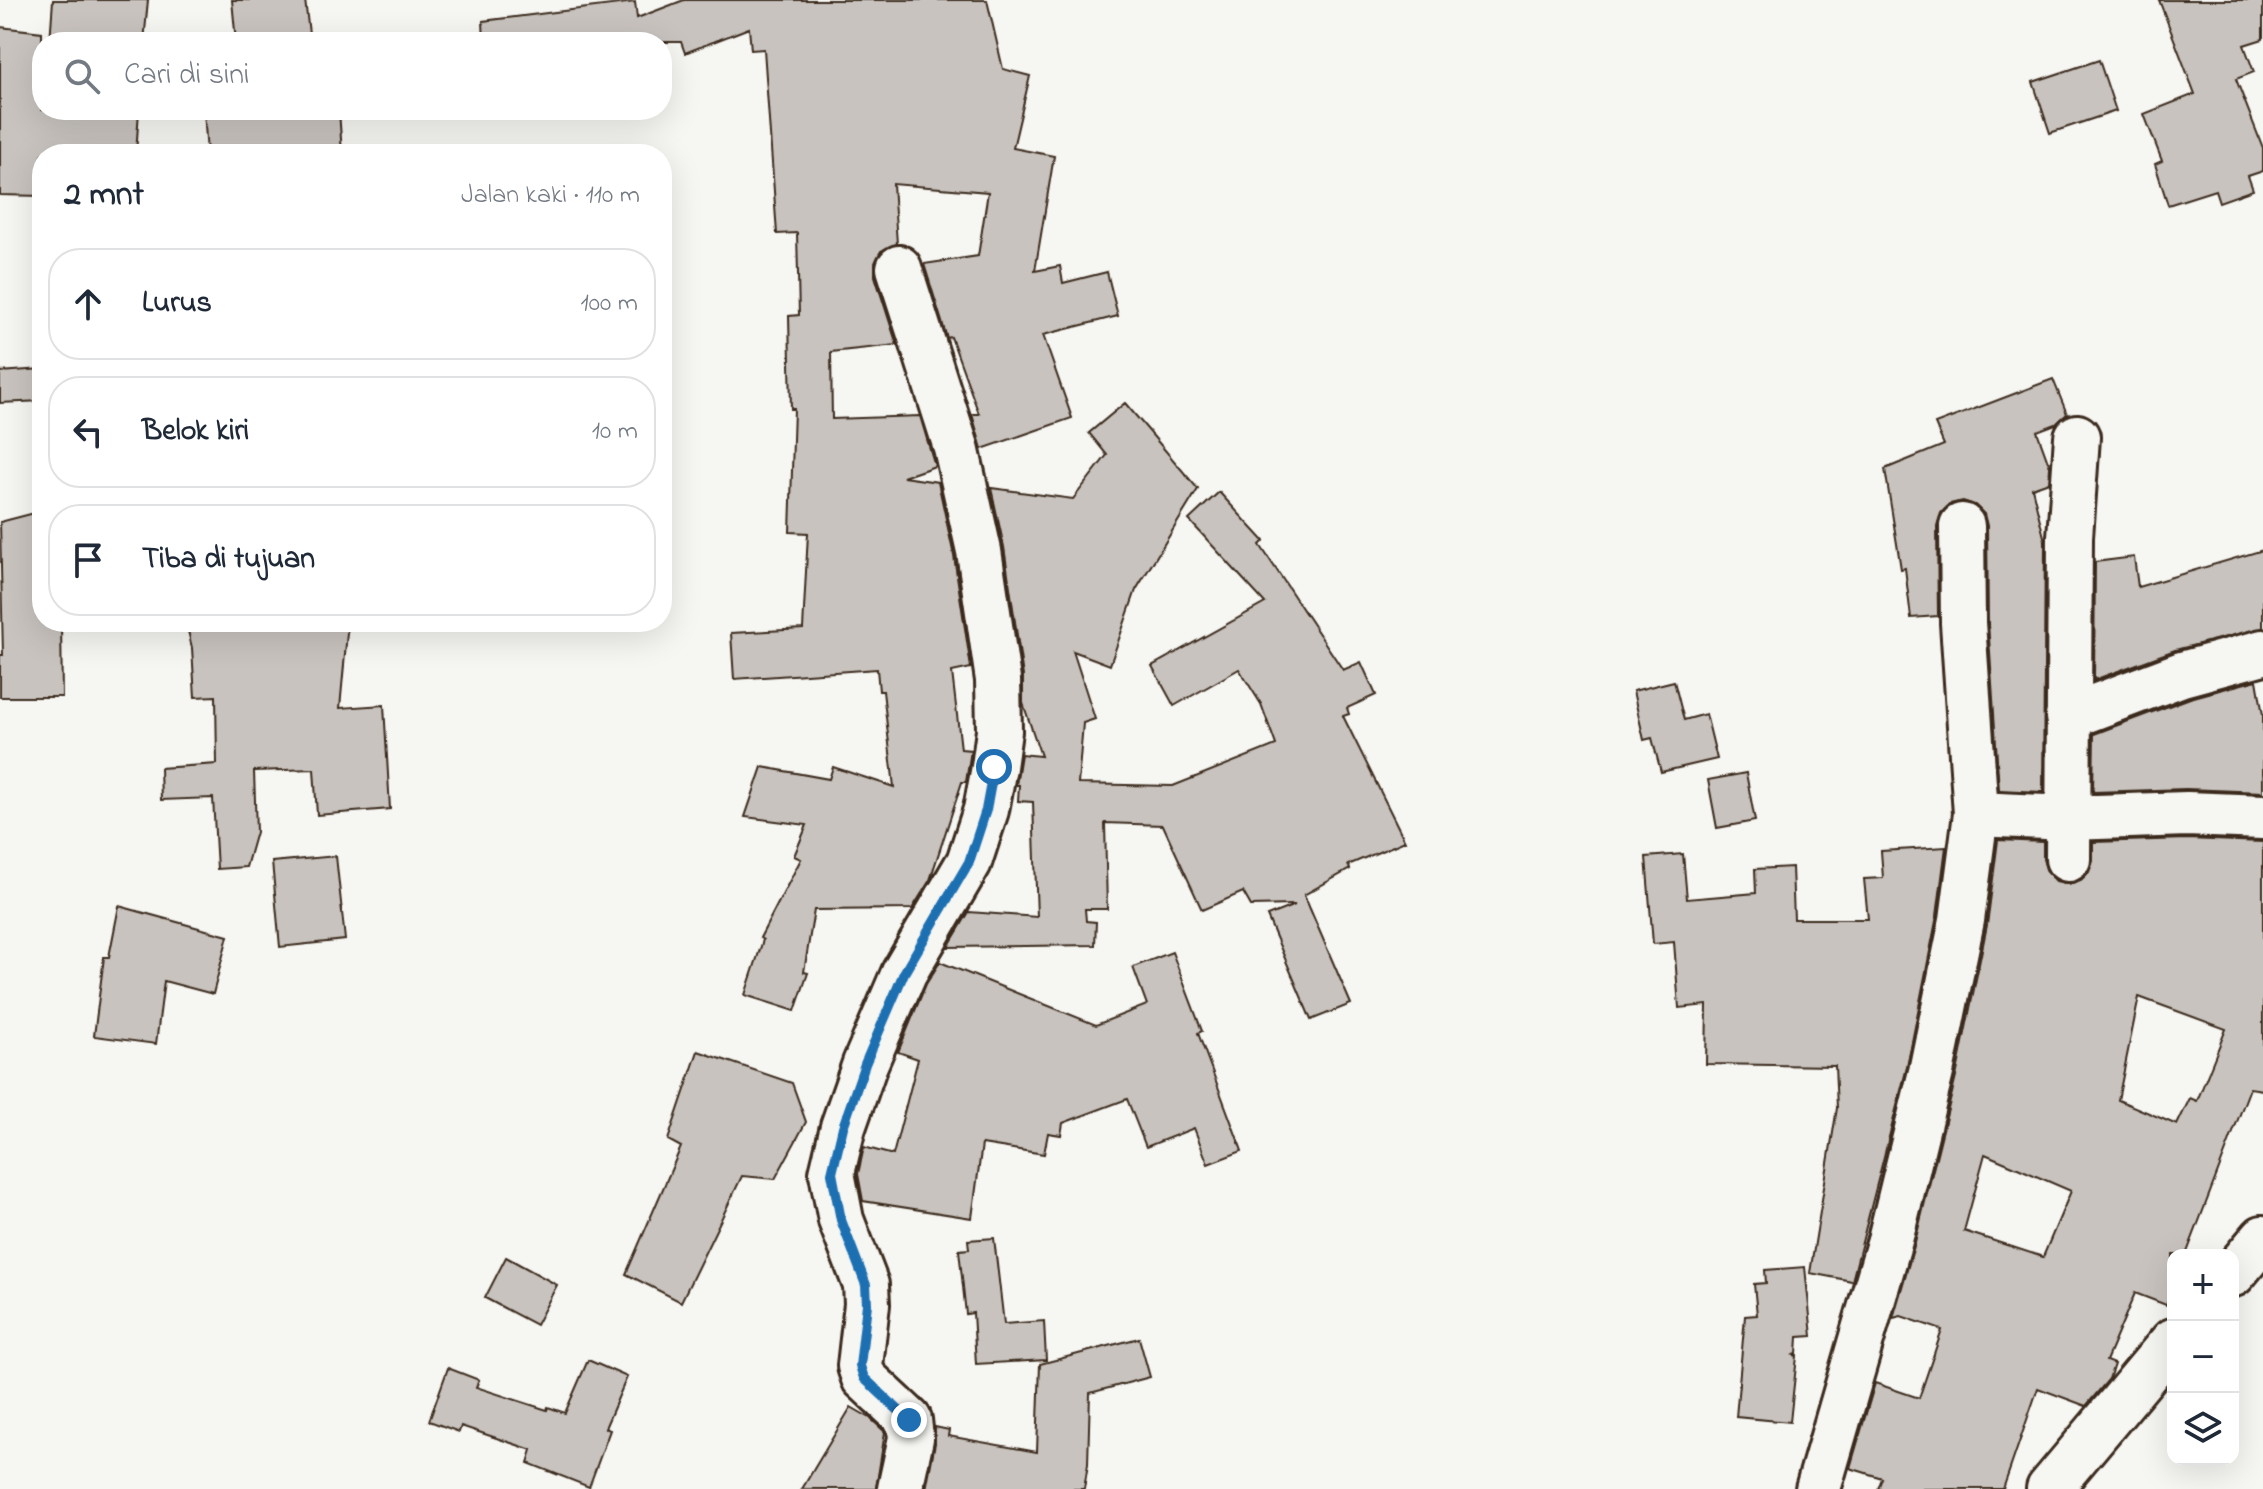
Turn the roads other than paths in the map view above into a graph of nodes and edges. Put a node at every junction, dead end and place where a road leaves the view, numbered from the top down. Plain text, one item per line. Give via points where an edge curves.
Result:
1 (899, 268) dead end
2 (2077, 437) dead end
3 (1962, 526) dead end
4 (2263, 652) edge
5 (2068, 717) junction
6 (1976, 814) junction
7 (2263, 817) edge
8 (2068, 839) junction
9 (2263, 1238) edge
10 (2239, 1267) edge
11 (2167, 1348) edge
12 (900, 1489) edge
13 (1818, 1489) edge
14 (2049, 1489) edge

1 - 12 street via 956,447 979,551 999,718 986,810 969,862 904,973 865,1064 832,1173 841,1220 866,1285 860,1366 864,1378 909,1420 911,1438
2 - 5 street
3 - 6 street
4 - 5 street via 2182,674
5 - 8 street
6 - 8 street
6 - 13 street via 1962,920 1931,1072 1879,1283
7 - 8 street via 2187,814
9 - 10 street
11 - 14 street

